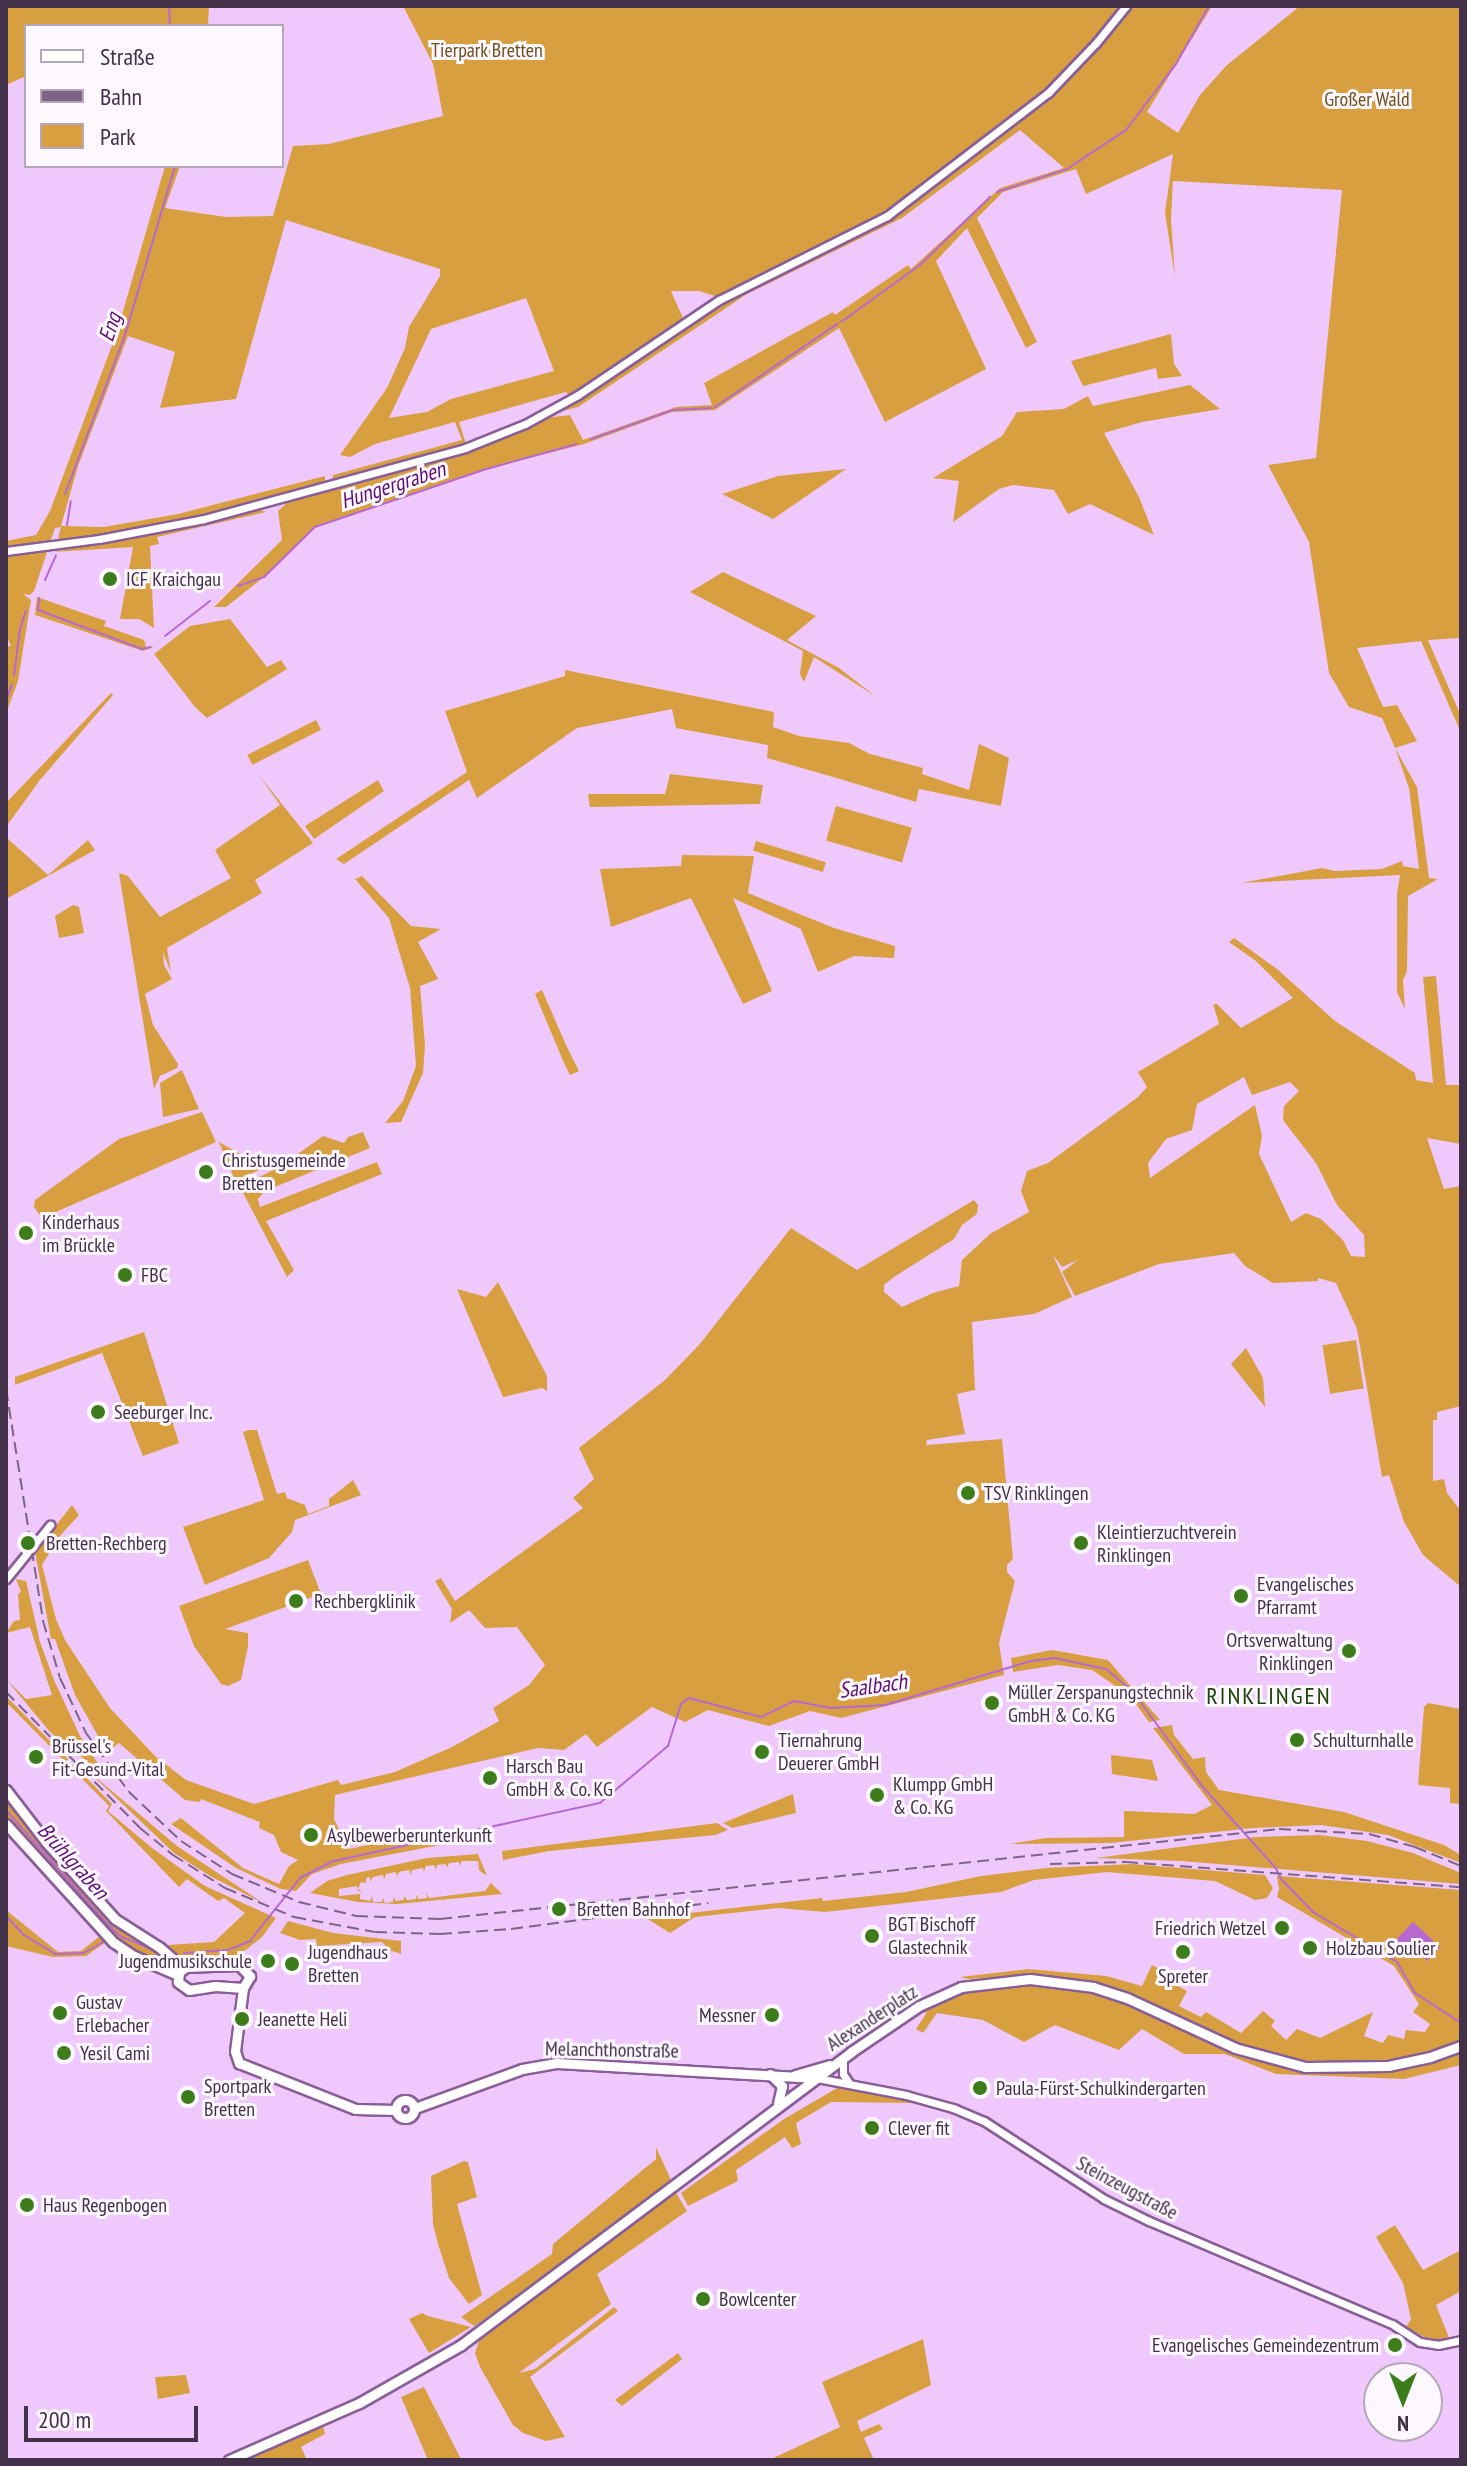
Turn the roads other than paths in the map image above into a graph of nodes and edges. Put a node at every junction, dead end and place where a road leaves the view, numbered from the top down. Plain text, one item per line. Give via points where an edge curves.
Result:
1 (1126, 6) edge
2 (6, 551) edge
3 (50, 1525) dead end
4 (6, 1579) edge
5 (6, 1790) edge
6 (6, 1824) edge
7 (180, 1971) junction
8 (215, 1986) junction
9 (243, 1988) junction
10 (238, 2017) junction
11 (1461, 2046) edge
12 (843, 2058) junction
13 (834, 2065) junction
14 (770, 2074) junction
15 (793, 2075) junction
16 (816, 2078) junction
17 (849, 2083) junction
18 (777, 2108) junction
19 (1461, 2340) edge
20 (229, 2460) edge

1 - 2 street via 1048,93 887,216 719,300 578,395 525,424 465,448 204,519
3 - 4 street
5 - 7 main road via 115,1919 159,1947
6 - 7 main road via 113,1942 129,1954
7 - 8 main road via 179,1984 186,1990
7 - 9 main road via 242,1965 250,1976
8 - 9 main road
8 - 10 main road via 234,1995
9 - 10 main road
10 - 14 main road, Melanchthonstraße via 239,2063 355,2109 396,2110 405,2100 415,2108 522,2069 557,2063
11 - 12 main road, Alexanderplatz via 1388,2066 1305,2067 1235,2048 1127,1998 1050,1980 1006,1980 950,1991 904,2015
12 - 13 main road, Alexanderplatz
12 - 17 street
13 - 15 main road
13 - 16 main road, Alexanderplatz
14 - 15 main road, Melanchthonstraße
14 - 18 main road via 782,2086
15 - 16 main road, Melanchthonstraße
16 - 17 street, Steinzeugstraße
16 - 18 main road, Alexanderplatz
17 - 19 street, Steinzeugstraße via 926,2099 980,2119 1122,2208 1392,2324 1420,2342 1446,2345
18 - 20 main road, Alexanderplatz via 476,2336 359,2403

